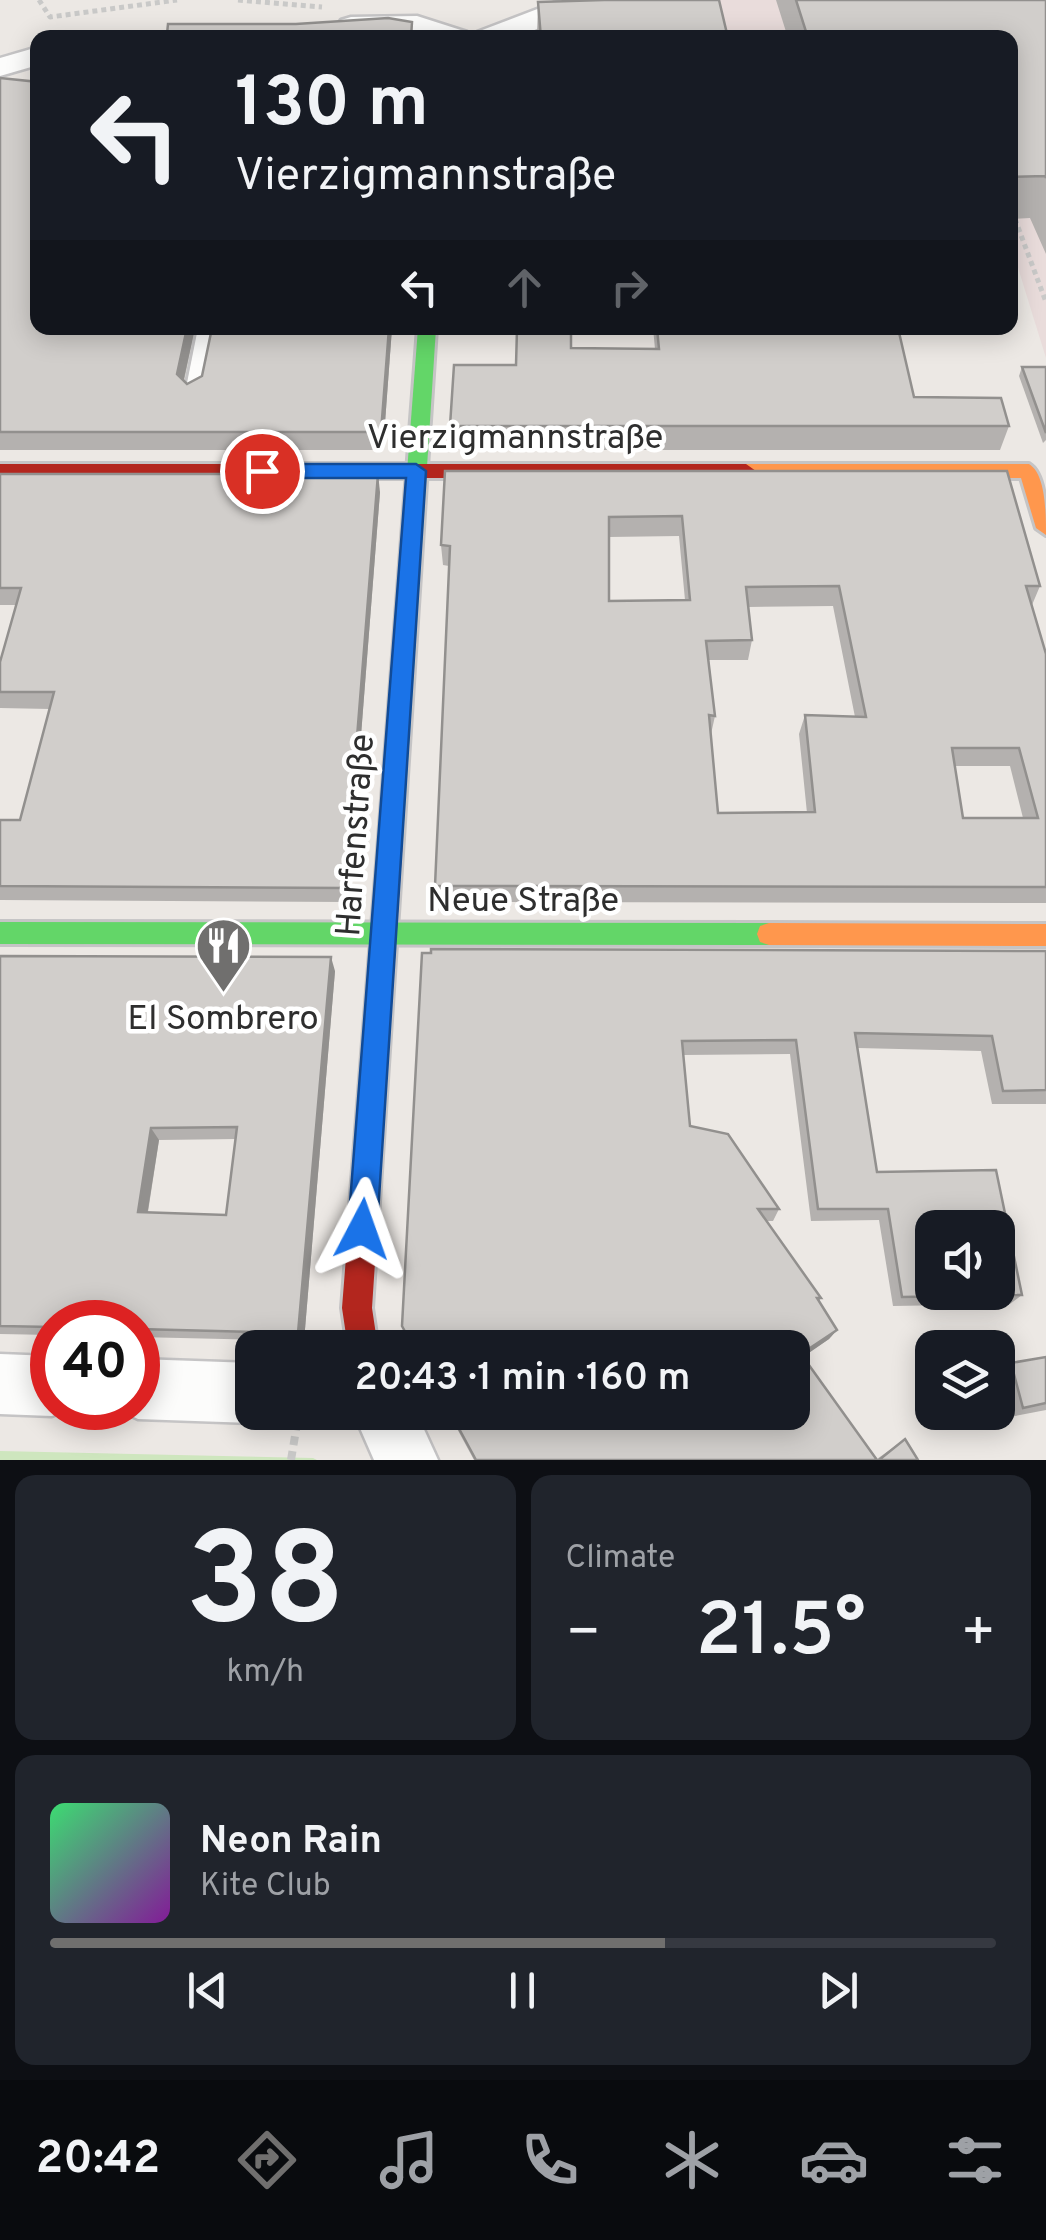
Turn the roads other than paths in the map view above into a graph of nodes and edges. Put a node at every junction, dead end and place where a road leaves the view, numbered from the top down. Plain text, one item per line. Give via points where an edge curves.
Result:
1 (586, 0) edge
2 (325, 17) road end
3 (432, 30) edge
4 (508, 30) edge
5 (30, 58) edge
6 (0, 67) edge
7 (206, 335) edge
8 (426, 335) edge
9 (194, 393) edge
10 (0, 471) edge
11 (416, 471) junction
12 (1046, 528) edge
13 (0, 934) edge
14 (382, 934) junction
15 (1046, 935) edge
16 (360, 1330) edge
17 (0, 1384) edge
18 (30, 1385) edge
19 (160, 1390) edge
20 (235, 1393) edge
21 (392, 1430) edge
22 (407, 1460) edge

1 - 4 street
2 - 3 street
5 - 6 street
7 - 9 lane
8 - 11 street, Harfenstraße
10 - 11 street, Vierzigmannstraße
11 - 12 street, Vierzigmannstraße via 1029,471
11 - 14 street, Harfenstraße
13 - 14 street, Neue Straße
14 - 15 street, Neue Straße
14 - 16 street, Harfenstraße
17 - 18 street
19 - 20 street
21 - 22 street

